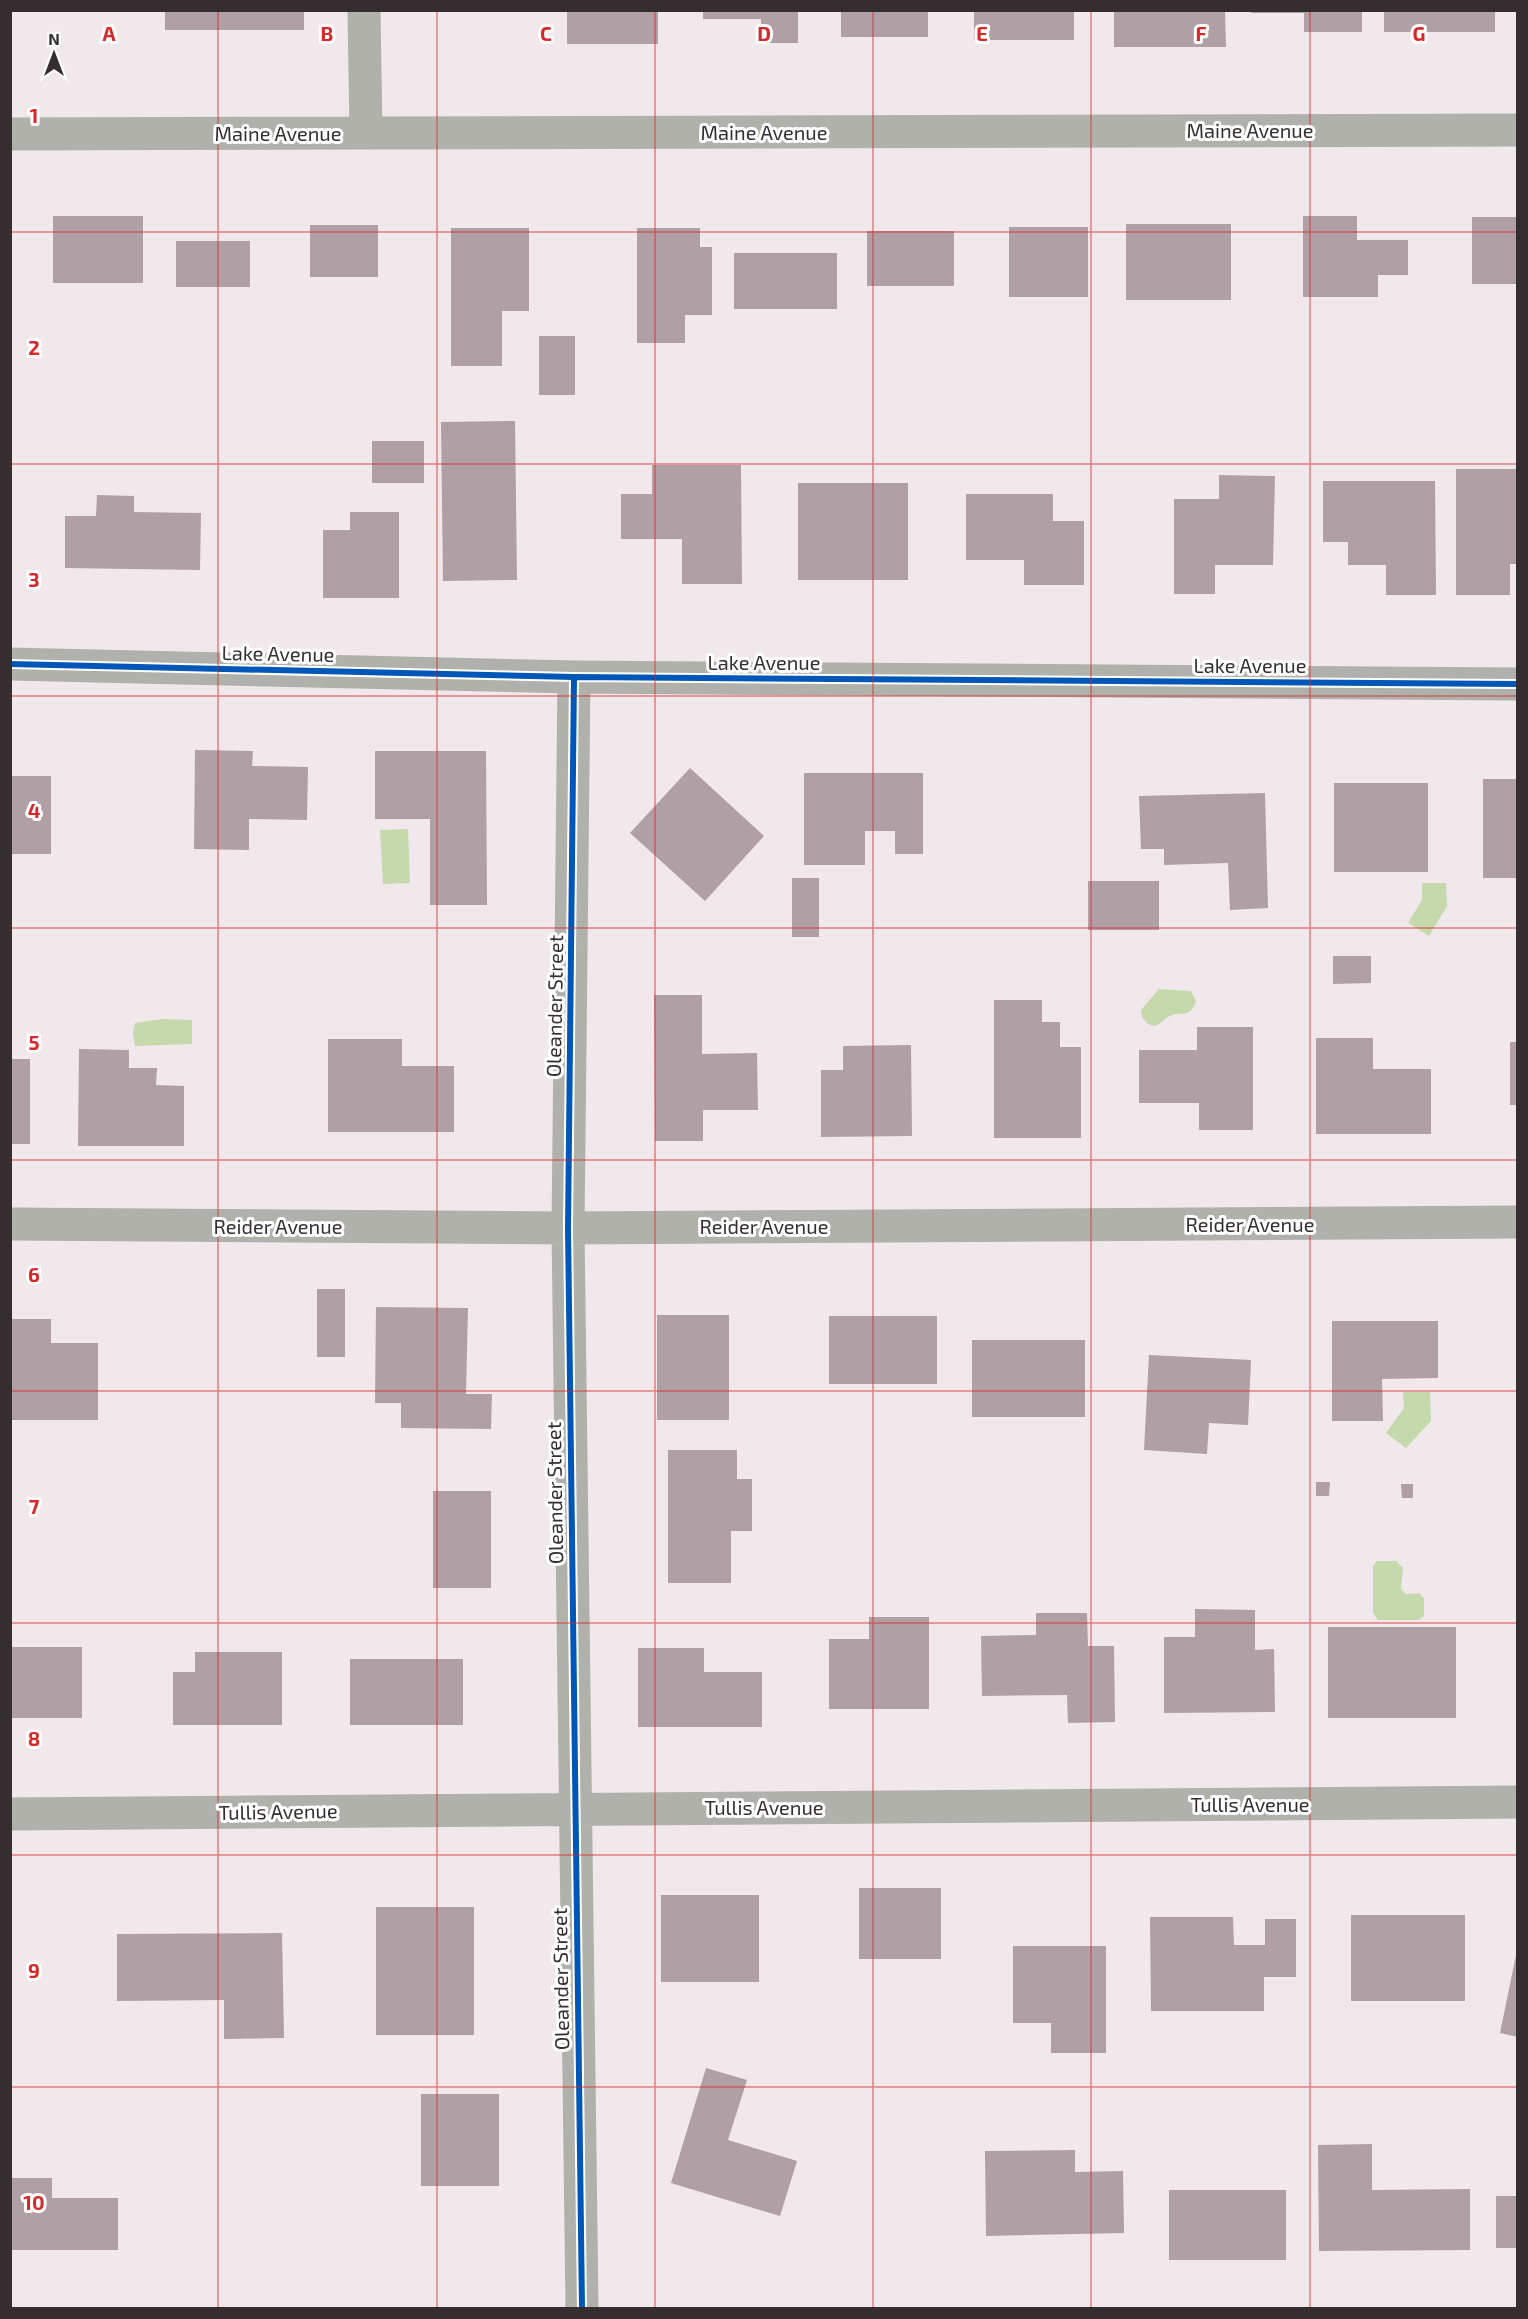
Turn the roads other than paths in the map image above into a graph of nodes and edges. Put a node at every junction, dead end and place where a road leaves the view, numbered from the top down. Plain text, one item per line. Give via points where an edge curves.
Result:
1 (364, 10) edge
2 (1518, 130) edge
3 (366, 133) junction
4 (10, 134) edge
5 (10, 664) edge
6 (574, 677) junction
7 (1518, 684) edge
8 (1518, 1222) edge
9 (10, 1224) edge
10 (568, 1228) junction
11 (1518, 1802) edge
12 (574, 1809) junction
13 (10, 1814) edge
14 (582, 2308) edge

1 - 3 street
2 - 3 street, Maine Avenue
3 - 4 street, Maine Avenue
5 - 6 street, Lake Avenue
6 - 7 street, Lake Avenue
6 - 10 street, Oleander Street
8 - 10 street, Reider Avenue
9 - 10 street, Reider Avenue
10 - 12 street, Oleander Street
11 - 12 street, Tullis Avenue
12 - 13 street, Tullis Avenue
12 - 14 street, Oleander Street

